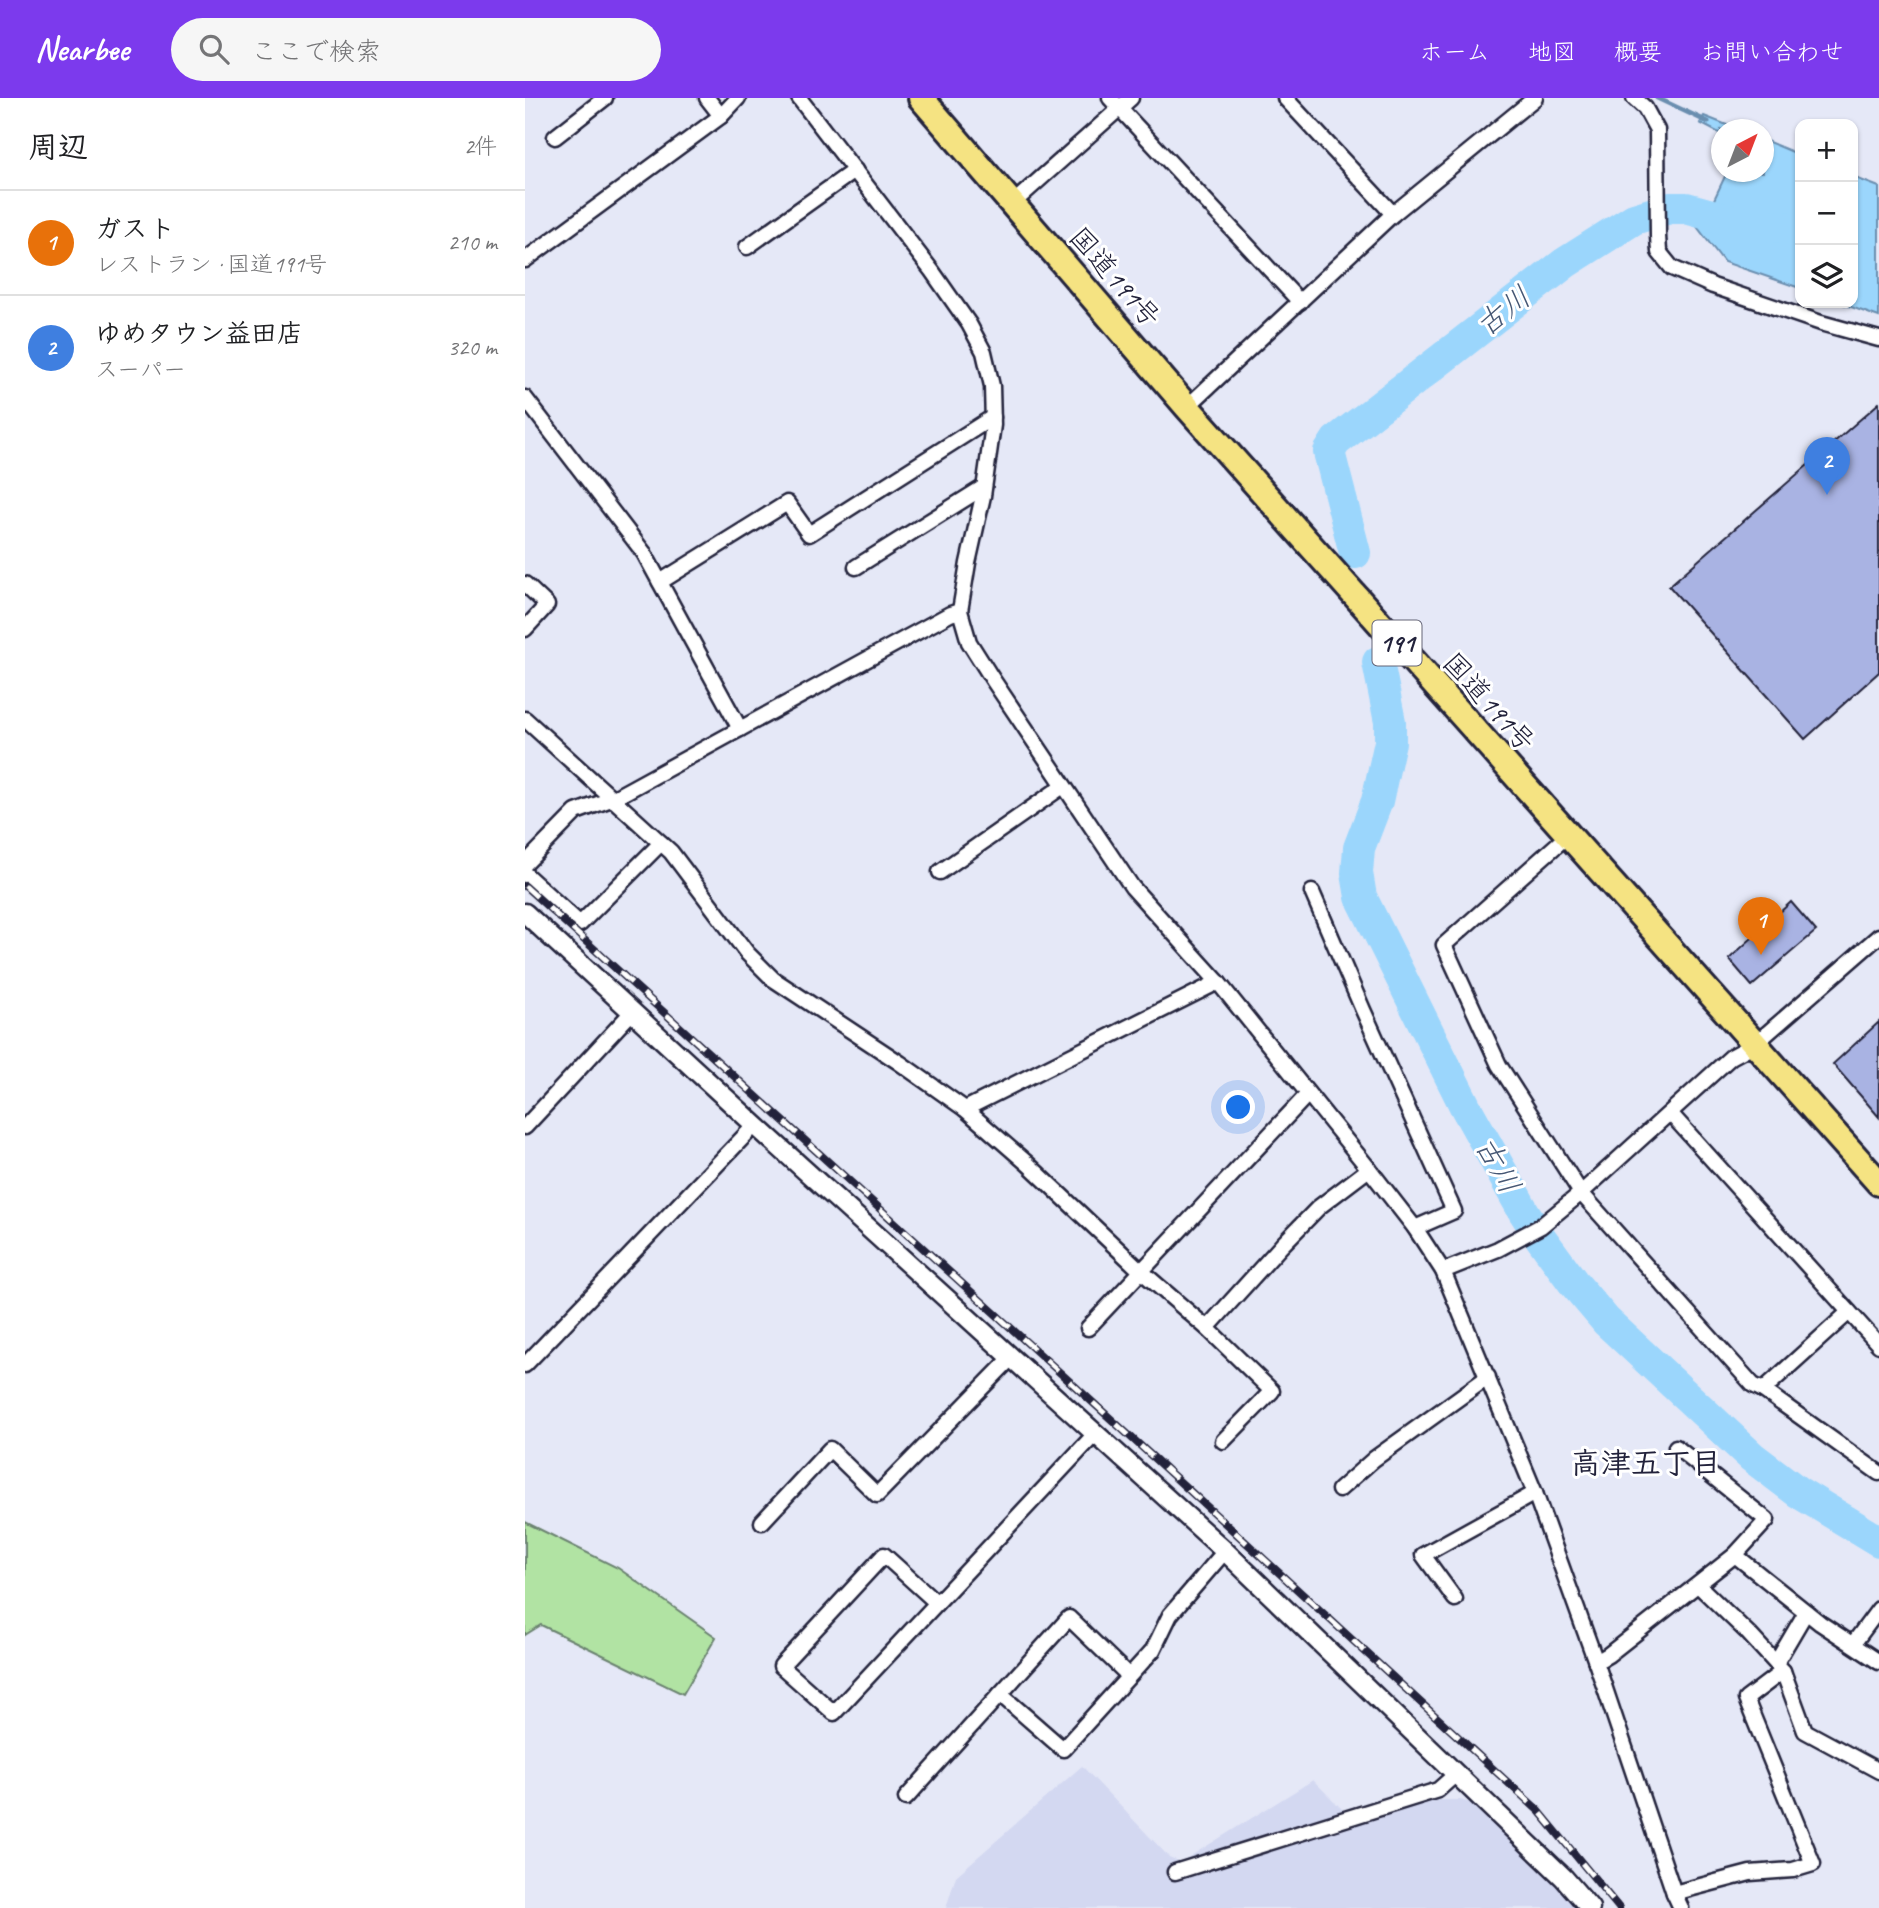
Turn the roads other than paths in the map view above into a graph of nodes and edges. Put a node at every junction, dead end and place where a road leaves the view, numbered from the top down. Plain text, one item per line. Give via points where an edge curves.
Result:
1 (605, 98) edge
2 (706, 98) edge
3 (738, 98) edge
4 (799, 98) edge
5 (921, 98) edge
6 (1131, 98) edge
7 (1285, 98) edge
8 (1535, 98) edge
9 (1634, 98) edge
10 (1114, 103) edge
11 (721, 116) junction
12 (555, 136) dead end
13 (855, 170) junction
14 (1013, 204) junction
15 (1393, 215) junction
16 (747, 247) dead end
17 (525, 260) edge
18 (1300, 302) junction
19 (1879, 339) edge
20 (525, 398) edge
21 (1187, 407) junction
22 (993, 417) junction
23 (984, 486) junction
24 (856, 567) dead end
25 (660, 582) junction
26 (525, 584) edge
27 (960, 611) junction
28 (525, 629) edge
29 (525, 719) edge
30 (740, 729) junction
31 (1063, 786) junction
32 (614, 798) junction
33 (1569, 835) junction
34 (661, 843) junction
35 (525, 864) edge
36 (940, 872) dead end
37 (525, 874) edge
38 (1312, 892) dead end
39 (527, 917) edge
40 (1879, 936) edge
41 (1217, 982) junction
42 (633, 1011) junction
43 (1755, 1044) junction
44 (1308, 1094) junction
45 (965, 1109) junction
46 (1669, 1113) junction
47 (755, 1125) junction
48 (525, 1127) edge
49 (1369, 1169) junction
50 (1879, 1183) edge
51 (1581, 1193) junction
52 (1415, 1228) junction
53 (1141, 1271) junction
54 (1443, 1271) junction
55 (1849, 1311) junction
56 (1088, 1328) dead end
57 (1207, 1328) junction
58 (1879, 1345) edge
59 (1011, 1357) junction
60 (525, 1365) edge
61 (1488, 1377) junction
62 (1763, 1390) junction
63 (1095, 1434) junction
64 (1223, 1441) dead end
65 (1676, 1447) dead end
66 (1879, 1473) edge
67 (1339, 1490) dead end
68 (1535, 1493) junction
69 (762, 1522) dead end
70 (1225, 1551) junction
71 (1735, 1555) junction
72 (1698, 1585) junction
73 (1455, 1599) dead end
74 (937, 1603) junction
75 (1879, 1609) edge
76 (1806, 1612) junction
77 (1853, 1644) junction
78 (1595, 1662) junction
79 (1879, 1662) edge
80 (1780, 1667) junction
81 (1128, 1675) junction
82 (1000, 1694) junction
83 (1879, 1771) edge
84 (1457, 1774) junction
85 (906, 1798) dead end
86 (1175, 1872) dead end
87 (1674, 1893) junction
88 (1590, 1908) edge
89 (1681, 1908) edge

1 - 12 street
2 - 11 street
3 - 11 street
4 - 13 street
5 - 14 highway, 国道191号 / 191
6 - 10 street
7 - 15 street
8 - 15 street
9 - 19 street via 1645,107 1657,130 1659,252 1672,268 1713,286
10 - 14 street
10 - 18 street
11 - 17 street
13 - 16 street
13 - 22 street via 969,324 984,352
14 - 21 highway, 国道191号 / 191
15 - 18 street
18 - 21 street
20 - 25 street via 644,553
21 - 33 highway, 国道191号 / 191
22 - 23 street
22 - 25 street via 809,534 787,503
23 - 24 street
23 - 27 street
25 - 30 street
26 - 28 street via 547,605
27 - 30 street
27 - 31 street via 969,642
29 - 32 street
30 - 32 street
31 - 36 street
31 - 41 street via 1132,887
32 - 34 street
32 - 35 street via 576,812
33 - 43 highway, 国道191号 / 191
33 - 51 street via 1444,945 1499,1065
34 - 37 street via 580,924
34 - 45 street via 747,953 773,979
38 - 52 street via 1454,1212
39 - 42 street
40 - 43 street
41 - 44 street
41 - 45 street
42 - 47 street
42 - 48 street
43 - 46 street via 1731,1057
43 - 50 highway, 国道191号 / 191
44 - 49 street
44 - 53 street
45 - 53 street
46 - 51 street
46 - 55 street
47 - 59 street
47 - 60 street
49 - 52 street
49 - 57 street via 1319,1207
51 - 54 street via 1526,1235
51 - 62 street via 1753,1385
52 - 54 street
53 - 56 street
53 - 57 street
54 - 61 street
55 - 58 street
55 - 62 street
57 - 64 street via 1272,1391
59 - 63 street
59 - 69 street via 877,1495 830,1449
61 - 67 street via 1374,1459
61 - 68 street
62 - 66 street
63 - 70 street
63 - 74 street
65 - 71 street via 1767,1520
68 - 73 street via 1423,1555
68 - 78 street
70 - 81 street via 1170,1615 1153,1650
70 - 84 street
71 - 72 street
71 - 76 street
72 - 78 street
72 - 80 street
74 - 74 street via 834,1713 781,1666 884,1555
75 - 77 street
76 - 77 street
76 - 80 street
77 - 79 street
78 - 87 street
80 - 83 street via 1805,1731
80 - 87 street via 1746,1699 1813,1864 1750,1873
81 - 82 street via 1063,1749
81 - 82 street via 1069,1618
82 - 85 street
84 - 86 street via 1438,1790
84 - 88 street
87 - 89 street

